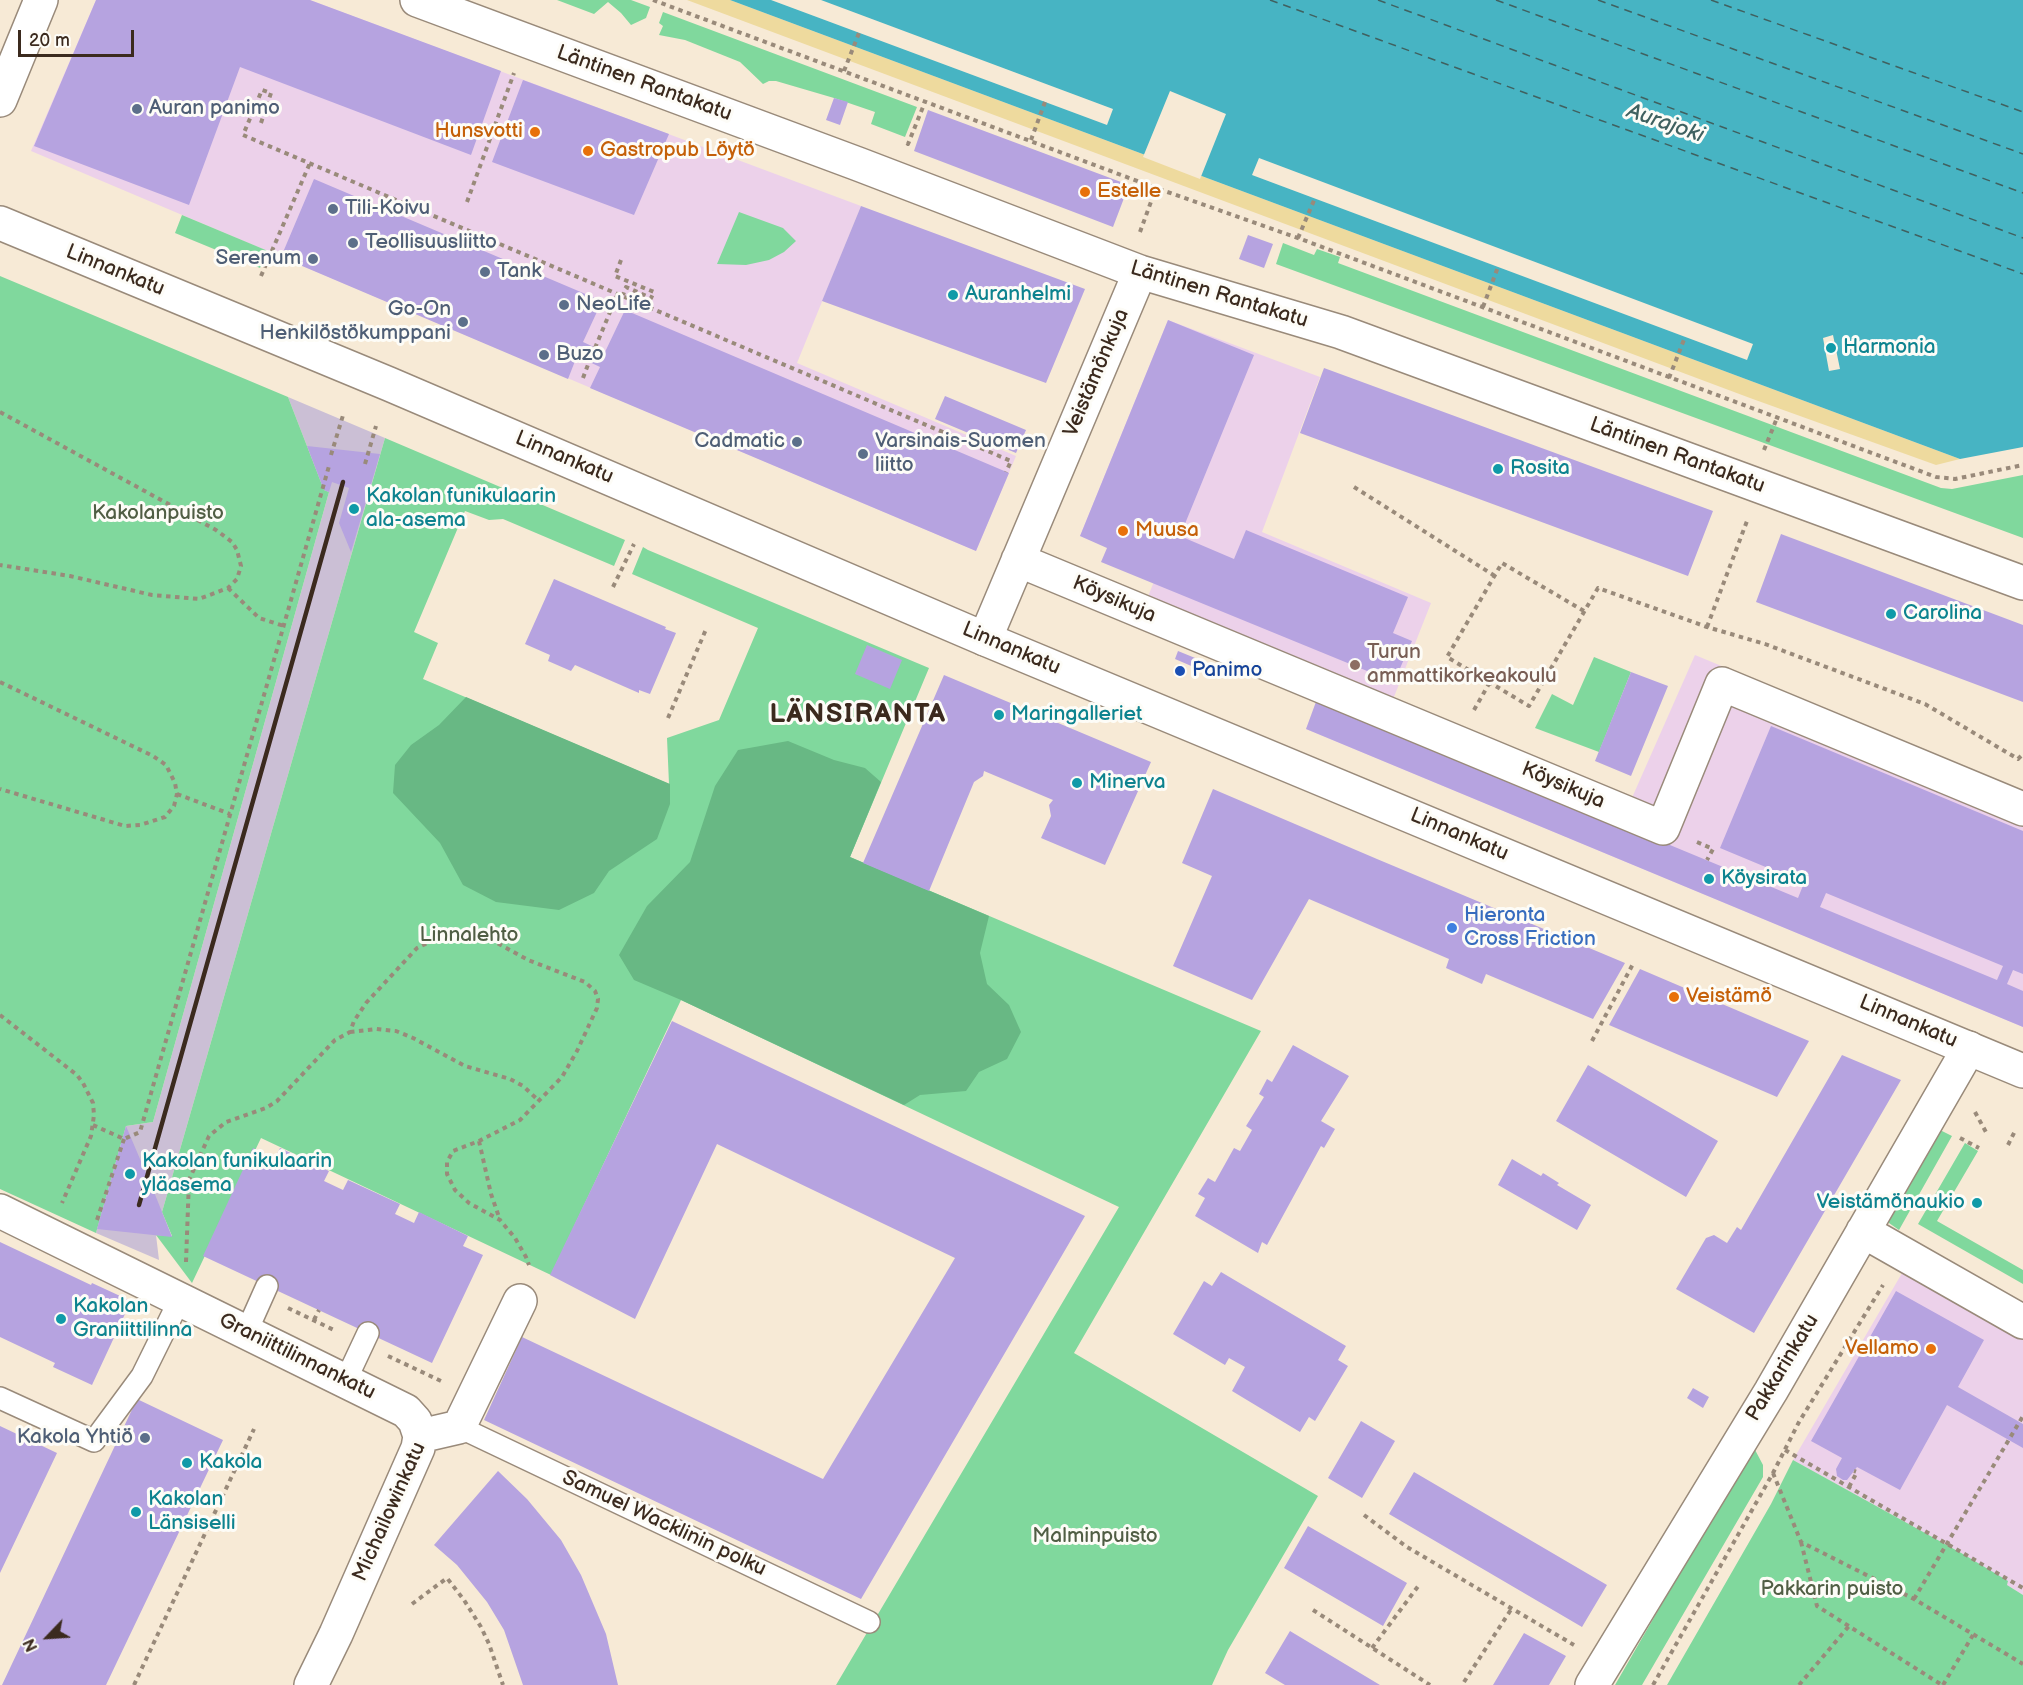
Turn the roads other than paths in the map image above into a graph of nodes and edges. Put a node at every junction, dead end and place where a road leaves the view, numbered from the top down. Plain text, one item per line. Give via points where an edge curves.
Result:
1 (41, 0) edge
2 (417, 0) edge
3 (0, 100) edge
4 (0, 223) edge
5 (1140, 272) junction
6 (1018, 560) junction
7 (2023, 583) edge
8 (985, 639) junction
9 (2023, 809) edge
10 (1969, 1048) junction
11 (2023, 1071) edge
12 (0, 1211) edge
13 (1863, 1231) junction
14 (267, 1286) dead end
15 (180, 1299) junction
16 (520, 1300) dead end
17 (2023, 1322) edge
18 (246, 1333) junction
19 (368, 1333) dead end
20 (345, 1382) junction
21 (0, 1398) edge
22 (459, 1427) junction
23 (420, 1436) junction
24 (869, 1622) dead end
25 (312, 1685) edge
26 (1592, 1685) edge

1 - 3 street
2 - 5 street, Läntinen Rantakatu
4 - 8 street, Linnankatu via 389,384
5 - 6 street, Veistämönkuja
5 - 7 street, Läntinen Rantakatu via 1341,332
6 - 8 street, Veistämönkuja
6 - 9 street, Köysikuja via 1663,828 1722,684
8 - 10 street, Linnankatu
10 - 11 street, Linnankatu
10 - 13 street, Pakkarinkatu
12 - 15 street, Graniittilinnankatu
13 - 17 street
13 - 26 street, Pakkarinkatu
14 - 18 lane
15 - 18 street, Graniittilinnankatu
15 - 21 lane via 142,1376 94,1441
16 - 22 street
18 - 20 street, Graniittilinnankatu
19 - 20 lane
20 - 23 street, Graniittilinnankatu via 406,1411
22 - 23 street, Michailowinkatu
22 - 24 lane, Samuel Wacklinin polku
23 - 25 street, Michailowinkatu

